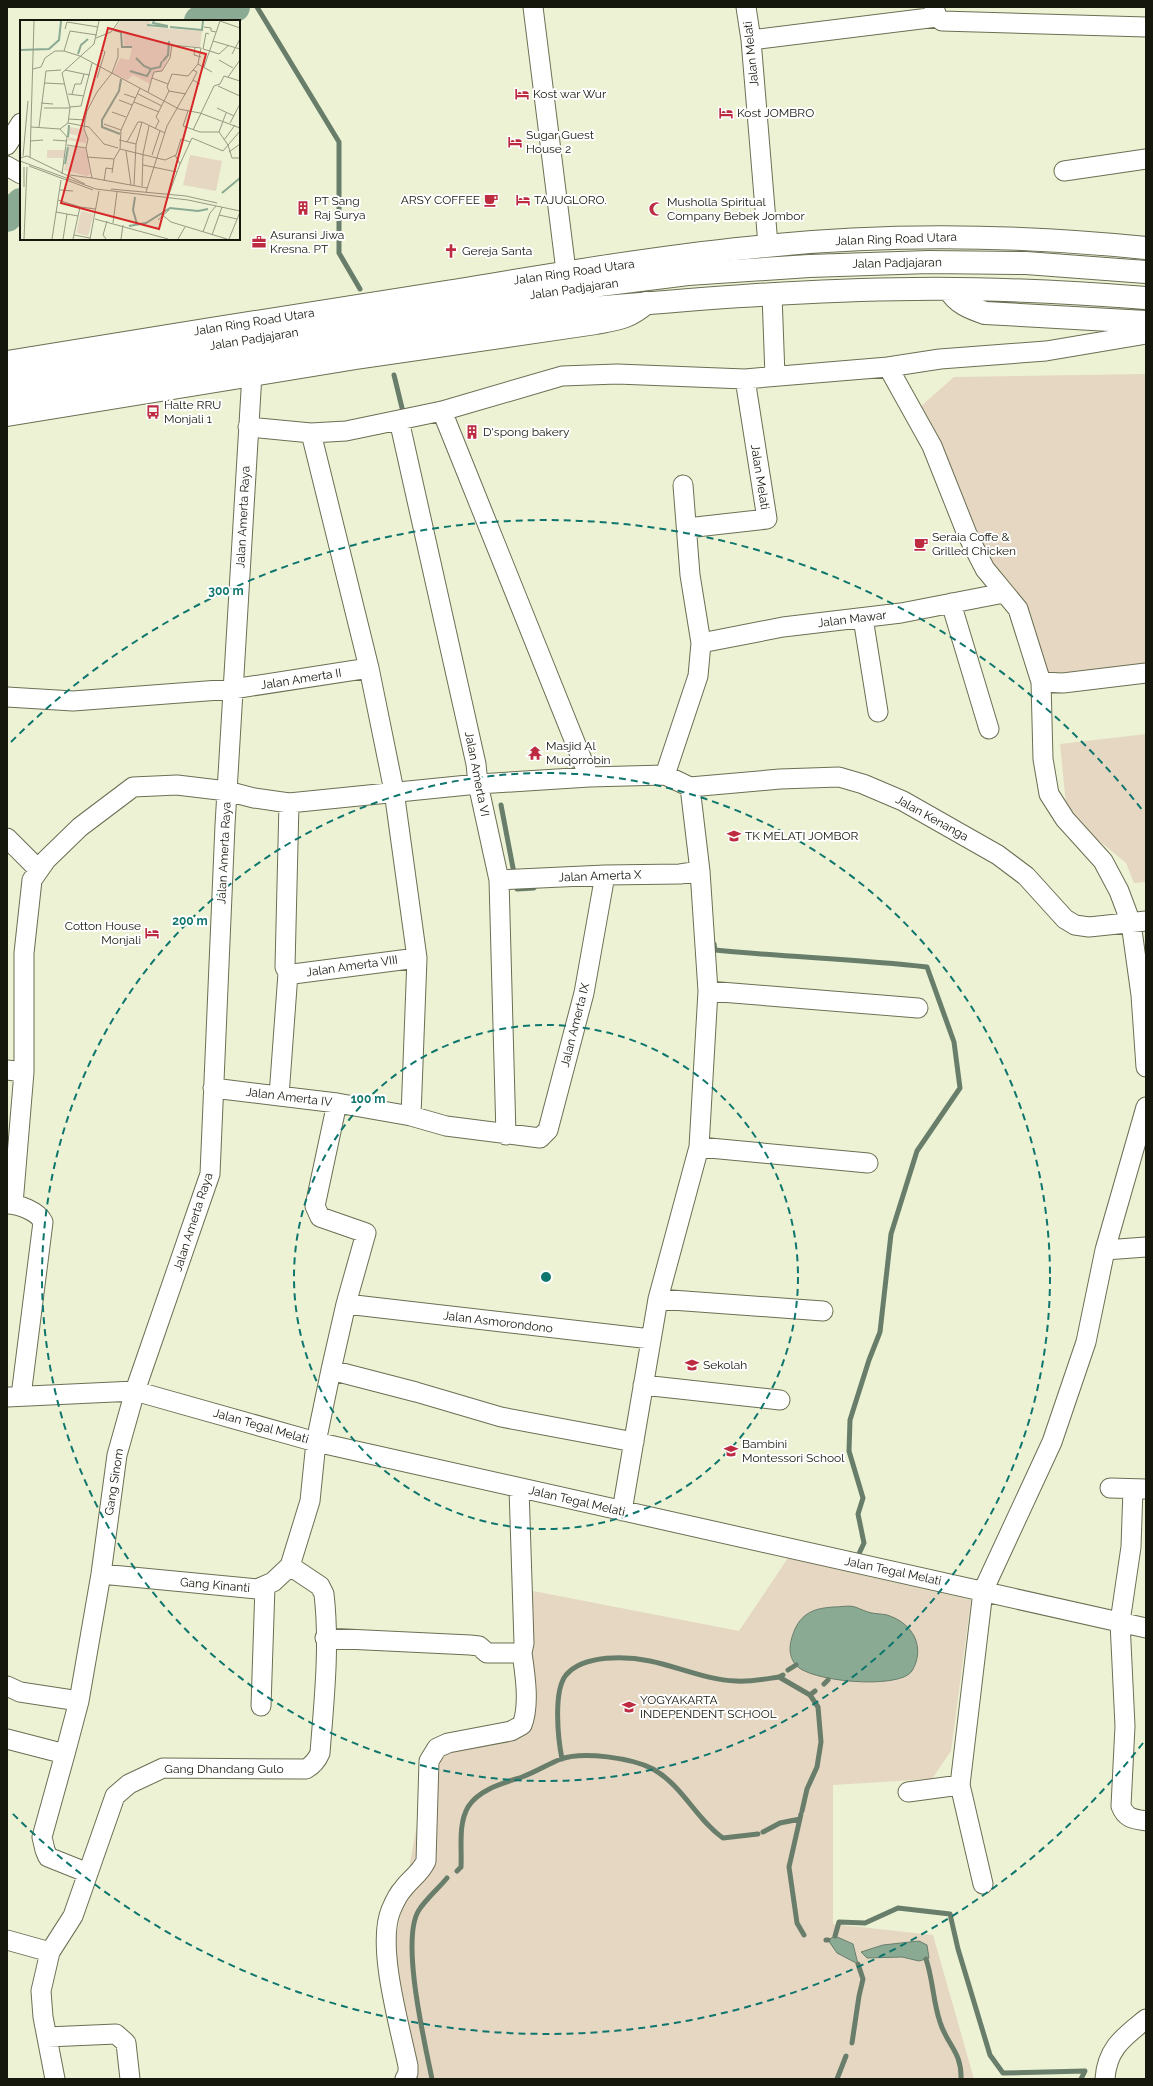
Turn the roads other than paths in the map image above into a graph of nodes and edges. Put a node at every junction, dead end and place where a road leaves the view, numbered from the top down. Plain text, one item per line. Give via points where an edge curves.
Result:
1 (533, 7) edge
2 (746, 7) edge
3 (936, 12) edge
4 (1146, 27) edge
5 (751, 40) junction
6 (20, 125) edge
7 (7, 145) edge
8 (1146, 159) edge
9 (7, 166) edge
10 (1064, 171) dead end
11 (20, 173) edge
12 (768, 245) junction
13 (1146, 248) edge
14 (1146, 272) edge
15 (567, 281) junction
16 (949, 289) junction
17 (772, 295) junction
18 (1146, 298) edge
19 (646, 303) junction
20 (1146, 322) edge
21 (1146, 332) edge
22 (7, 362) edge
23 (888, 367) junction
24 (252, 374) junction
25 (775, 376) junction
26 (7, 378) edge
27 (745, 379) junction
28 (7, 398) edge
29 (442, 411) junction
30 (7, 415) edge
31 (399, 420) junction
32 (248, 427) junction
33 (311, 433) junction
34 (683, 485) dead end
35 (687, 528) junction
36 (1004, 593) junction
37 (951, 603) junction
38 (863, 618) junction
39 (701, 643) junction
40 (369, 668) junction
41 (1146, 673) edge
42 (1041, 682) junction
43 (233, 690) junction
44 (7, 697) edge
45 (878, 712) dead end
46 (989, 729) dead end
47 (665, 775) junction
48 (589, 777) junction
49 (478, 784) junction
50 (690, 787) junction
51 (227, 790) junction
52 (394, 791) junction
53 (289, 803) junction
54 (7, 838) edge
55 (39, 870) junction
56 (700, 871) junction
57 (604, 875) junction
58 (499, 880) junction
59 (1139, 922) edge
60 (417, 958) junction
61 (288, 973) junction
62 (708, 991) junction
63 (1144, 993) edge
64 (918, 1008) dead end
65 (1146, 1067) edge
66 (15, 1071) edge
67 (213, 1088) junction
68 (279, 1096) junction
69 (337, 1104) junction
70 (1146, 1107) edge
71 (411, 1116) junction
72 (506, 1135) junction
73 (699, 1147) junction
74 (868, 1163) dead end
75 (10, 1204) edge
76 (1146, 1247) edge
77 (1105, 1250) junction
78 (658, 1299) junction
79 (346, 1304) junction
80 (823, 1311) dead end
81 (651, 1339) junction
82 (331, 1370) junction
83 (643, 1385) junction
84 (135, 1391) junction
85 (14, 1397) edge
86 (780, 1400) dead end
87 (316, 1442) junction
88 (634, 1442) junction
89 (520, 1488) junction
90 (1110, 1488) dead end
91 (1139, 1489) edge
92 (622, 1511) junction
93 (290, 1566) junction
94 (101, 1574) junction
95 (264, 1586) junction
96 (982, 1591) junction
97 (1120, 1622) junction
98 (1146, 1628) edge
99 (326, 1638) junction
100 (522, 1653) junction
101 (7, 1686) edge
102 (79, 1701) junction
103 (261, 1706) dead end
104 (7, 1739) edge
105 (65, 1754) junction
106 (960, 1785) junction
107 (908, 1792) dead end
108 (1146, 1821) edge
109 (88, 1873) junction
110 (983, 1884) dead end
111 (7, 1940) edge
112 (50, 1952) junction
113 (1146, 2019) edge
114 (47, 2037) junction
115 (55, 2079) edge
116 (130, 2079) edge
117 (405, 2079) edge
118 (1105, 2079) edge

1 - 15 street
2 - 5 street, Jalan Melati
3 - 4 street via 942,21
3 - 5 street
5 - 12 street, Jalan Melati
6 - 7 street
8 - 10 street
9 - 11 street
12 - 13 main road, Jalan Ring Road Utara via 925,237 1007,237
12 - 15 main road, Jalan Ring Road Utara
14 - 15 main road, Jalan Padjajaran via 1026,263 929,262 809,266
15 - 22 main road, Jalan Ring Road Utara
15 - 26 main road, Jalan Padjajaran
16 - 17 main road, Jalan Padjajaran via 857,290
16 - 18 main road, Jalan Padjajaran
16 - 20 main road via 965,306 985,313
17 - 19 main road, Jalan Padjajaran
17 - 25 street
19 - 24 main road via 626,318
19 - 28 main road, Jalan Padjajaran via 568,310
21 - 23 street via 1141,335 1046,351 940,359
23 - 25 street
23 - 36 street via 932,446 967,534 985,569
24 - 30 main road
24 - 32 street, Jalan Amerta Raya
25 - 27 street
27 - 29 street via 617,374 562,376
27 - 35 street, Jalan Melati via 766,519
29 - 31 street
29 - 48 street
31 - 33 street via 346,431
31 - 49 street, Jalan Amerta VI via 476,764
32 - 33 street
32 - 43 street, Jalan Amerta Raya
33 - 40 street
34 - 35 street
35 - 39 street via 690,575
36 - 37 street, Jalan Mawar
36 - 42 street via 1018,609
37 - 38 street, Jalan Mawar
37 - 46 street
38 - 39 street, Jalan Mawar via 783,627
38 - 45 street
39 - 47 street via 698,676
40 - 43 street, Jalan Amerta II
40 - 52 street
41 - 42 street via 1063,683
42 - 59 street via 1043,759 1049,794 1065,819 1103,861
43 - 44 street, Jalan Amerta II via 72,701
43 - 51 street, Jalan Amerta Raya
47 - 48 street
47 - 50 street
48 - 49 street
49 - 52 street
49 - 58 street, Jalan Amerta VI
50 - 56 street
50 - 59 street, Jalan Kenanga via 832,777 863,784 903,801 998,855 1026,876 1065,920 1089,927
51 - 53 street via 254,798
51 - 55 street via 177,785 133,787 80,827
51 - 67 street, Jalan Amerta Raya
52 - 53 street
52 - 60 street
53 - 61 street via 285,967
54 - 55 street
55 - 66 street via 32,880
56 - 57 street, Jalan Amerta X via 680,874
56 - 62 street
57 - 58 street, Jalan Amerta X
57 - 72 street, Jalan Amerta IX via 584,993 548,1130 540,1138
58 - 72 street, Jalan Amerta VI
59 - 63 street
60 - 61 street, Jalan Amerta VIII
60 - 71 street
61 - 68 street
62 - 64 street
62 - 73 street
63 - 65 street
66 - 75 street
67 - 68 street, Jalan Amerta IV
67 - 84 street, Jalan Amerta Raya via 210,1174
68 - 69 street, Jalan Amerta IV
69 - 71 street, Jalan Amerta IV
69 - 79 street, Gang Kinanti via 315,1206 320,1217 366,1233
70 - 77 street
71 - 72 street, Jalan Amerta IV via 446,1126
73 - 74 street
73 - 78 street
75 - 85 street via 38,1214 43,1222
76 - 77 street
77 - 96 street via 1086,1342 1052,1442
78 - 80 street
78 - 81 street
79 - 81 street, Jalan Asmorondono
79 - 82 street, Gang Kinanti
81 - 83 street
82 - 87 street, Gang Kinanti
82 - 88 street via 500,1417
83 - 86 street
83 - 88 street
84 - 85 street, Jalan Tegal Melati
84 - 87 street, Jalan Tegal Melati
84 - 94 street, Gang Sinom via 117,1455
87 - 89 street, Jalan Tegal Melati
87 - 93 street, Gang Kinanti via 310,1501
88 - 92 street
89 - 92 street, Jalan Tegal Melati
89 - 100 street via 524,1643
90 - 91 street
91 - 97 street
92 - 96 street, Jalan Tegal Melati
93 - 95 street, Gang Kinanti via 273,1582
93 - 99 street, Gang Dhandang Gulo via 320,1586 324,1594
94 - 95 street, Gang Kinanti via 257,1589
94 - 102 street, Gang Sinom
95 - 103 street
96 - 97 street, Jalan Tegal Melati
96 - 106 street
97 - 98 street, Jalan Tegal Melati
97 - 108 street via 1125,1726 1121,1806 1124,1814 1130,1819
99 - 100 street via 470,1645 479,1646 487,1653
99 - 109 street, Gang Dhandang Gulo via 320,1753 312,1766 306,1769 163,1768 145,1775 115,1796
100 - 117 street via 526,1676 522,1725 511,1731 448,1743 437,1748 429,1761 426,1861 422,1870 403,1888 386,1927 385,1950 408,2066
101 - 102 street via 20,1692
102 - 105 street, Gang Sinom
104 - 105 street
105 - 109 street, Gang Sinom via 42,1837 48,1857
106 - 107 street
106 - 110 street
109 - 112 street, Gang Dhandang Gulo via 73,1916
111 - 112 street
112 - 114 street, Gang Dhandang Gulo via 41,1991
113 - 118 street via 1123,2037 1113,2050 1106,2065
114 - 115 street, Gang Dhandang Gulo
114 - 116 street via 116,2034 126,2043

